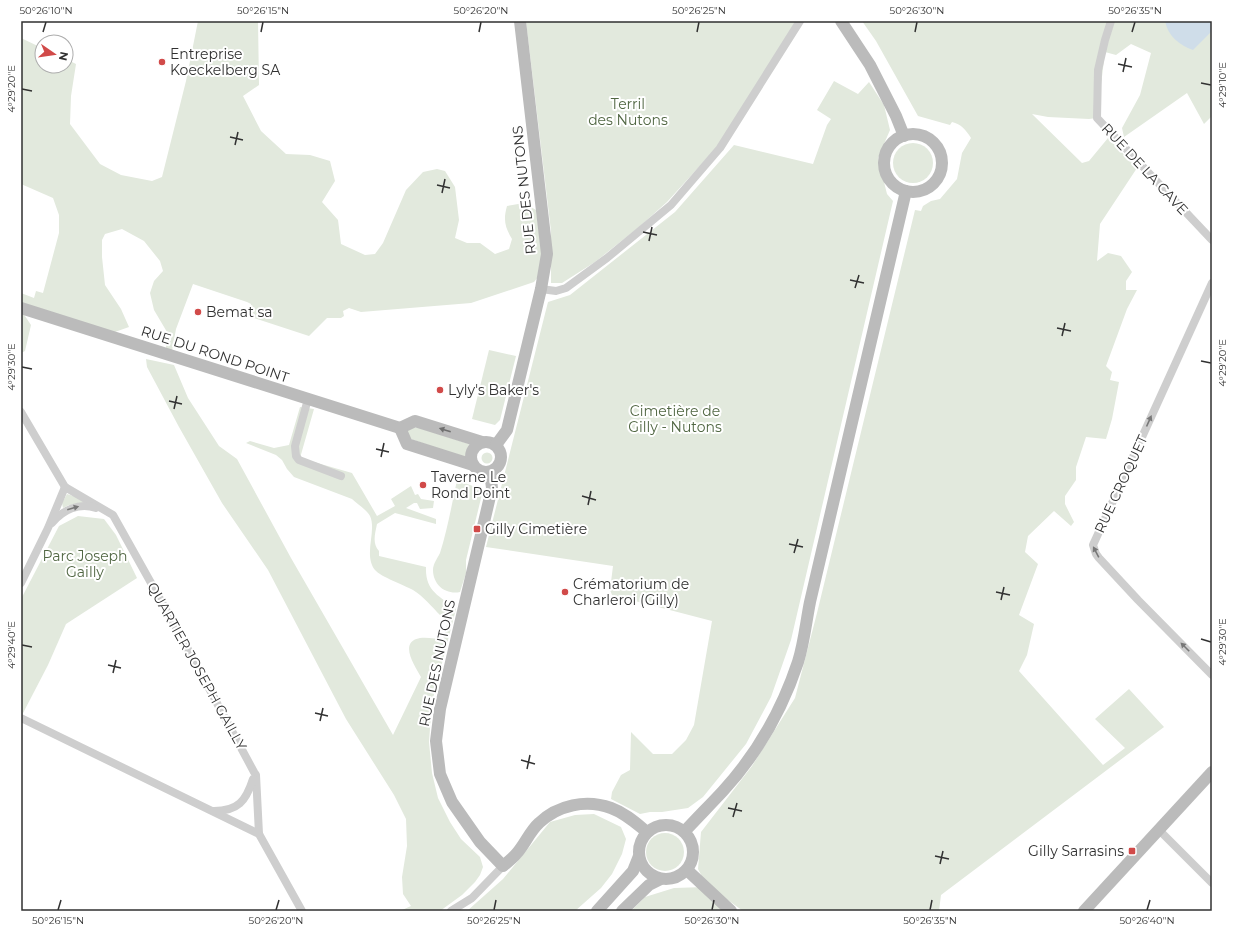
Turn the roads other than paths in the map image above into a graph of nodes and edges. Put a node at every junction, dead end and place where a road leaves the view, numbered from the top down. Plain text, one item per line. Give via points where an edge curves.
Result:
1 (520, 21) edge
2 (800, 21) edge
3 (1111, 21) edge
4 (841, 22) edge
5 (904, 136) junction
6 (906, 192) junction
7 (1212, 240) edge
8 (1212, 283) edge
9 (541, 289) junction
10 (21, 308) edge
11 (36, 313) junction
12 (21, 314) edge
13 (308, 399) junction
14 (21, 412) edge
15 (400, 428) junction
16 (482, 442) junction
17 (496, 445) junction
18 (473, 465) junction
19 (490, 472) junction
20 (341, 476) dead end
21 (65, 487) junction
22 (105, 510) junction
23 (48, 528) junction
24 (21, 583) edge
25 (1212, 675) edge
26 (21, 718) edge
27 (254, 772) junction
28 (1212, 772) edge
29 (213, 811) junction
30 (1159, 830) junction
31 (685, 831) junction
32 (647, 832) junction
33 (258, 834) junction
34 (639, 856) junction
35 (503, 866) junction
36 (687, 870) junction
37 (661, 879) junction
38 (1212, 883) edge
39 (302, 911) edge
40 (451, 911) edge
41 (597, 911) edge
42 (622, 911) edge
43 (731, 911) edge
44 (1084, 911) edge

1 - 9 street, RUE DES NUTONS via 546,254
2 - 9 street via 720,148 671,205 566,288 556,292
3 - 7 street, RUE DE LA CAVE via 1098,70 1097,118
4 - 5 street via 870,65
5 - 6 street via 889,147 884,164 890,181
5 - 6 street via 913,134 932,141 942,158 939,177 933,185 924,190
6 - 31 street via 798,661 782,704 767,731 744,765
25 -> 8 street, RUE CROQUET via 1104,563 1096,554 1093,545
9 - 17 street, RUE DES NUTONS via 506,430
10 - 11 street, RUE DU ROND POINT
11 - 12 street
11 - 13 street, RUE DU ROND POINT
13 - 15 street, RUE DU ROND POINT
13 - 20 street via 295,446 296,456 299,460
14 - 21 street, QUARTIER JOSEPH GAILLY
16 -> 15 street via 415,421
15 - 18 street via 407,444
16 - 17 street
16 - 18 street via 473,449 470,460
17 - 19 street via 502,455 501,460 498,468
18 - 19 street via 476,470
19 - 35 street, RUE DES NUTONS via 492,488 440,709 436,741 440,774 452,802 480,842
21 - 22 street, QUARTIER JOSEPH GAILLY
21 - 23 street
23 -> 22 street via 67,509 90,506
22 - 27 street, QUARTIER JOSEPH GAILLY via 113,515
23 - 24 street
26 - 29 street
27 - 29 street via 249,792 242,802 236,807
27 - 33 street, QUARTIER JOSEPH GAILLY
28 - 30 street
29 - 33 street
30 - 38 street
30 - 44 street
31 - 32 street via 678,826 662,824
31 - 36 street via 694,850
32 - 34 street via 639,847
32 - 35 street via 630,818 611,808 592,803 575,804 557,810 538,823
33 - 39 street, QUARTIER JOSEPH GAILLY
34 - 37 street via 643,867 651,875
34 - 41 street via 633,871
35 - 40 street via 472,898
36 - 37 street via 675,878
36 - 43 street
37 - 42 street via 649,885

